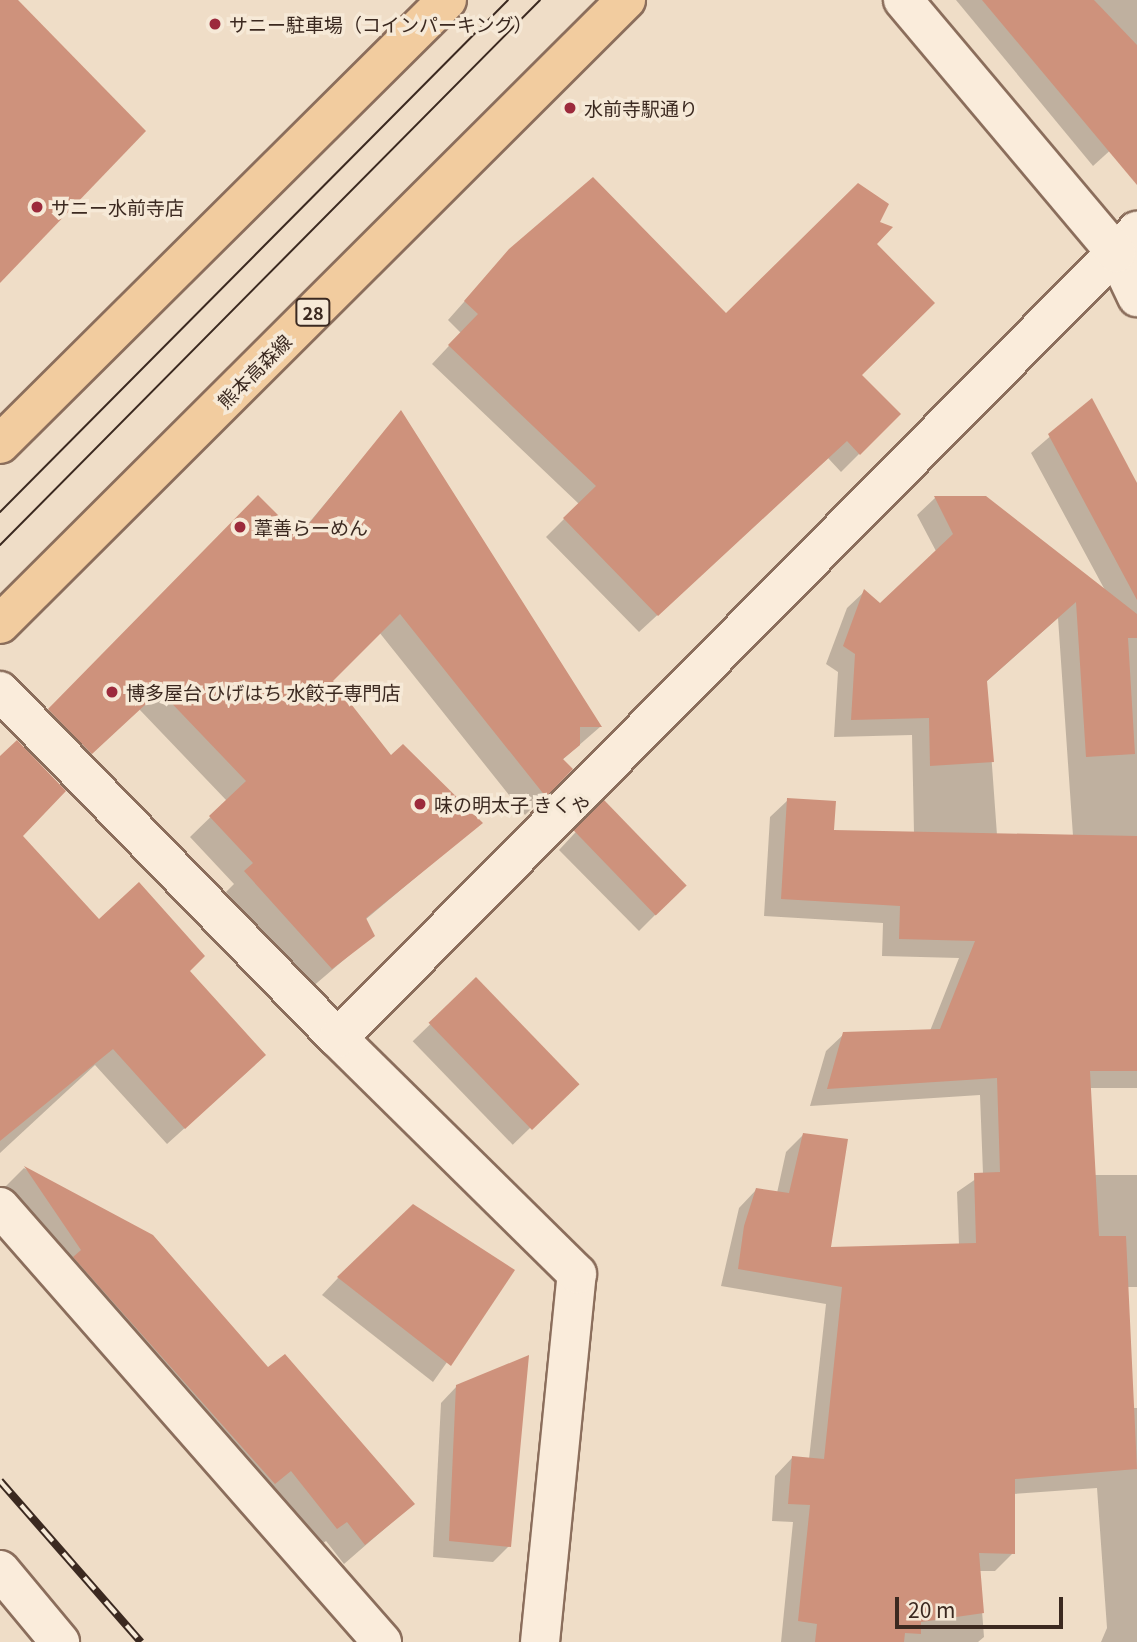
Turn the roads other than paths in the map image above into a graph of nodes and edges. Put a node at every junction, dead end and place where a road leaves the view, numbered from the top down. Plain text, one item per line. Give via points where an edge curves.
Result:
1 (447, 0) edge
2 (626, 0) edge
3 (903, 0) edge
4 (1126, 242) edge
5 (1137, 297) edge
6 (0, 443) edge
7 (0, 624) edge
8 (0, 691) edge
9 (338, 1038) junction
10 (0, 1207) edge
11 (0, 1570) edge
12 (60, 1642) edge
13 (382, 1642) edge
14 (540, 1642) edge

1 - 6 main road
2 - 7 main road, 熊本高森線 / 28
3 - 4 street
4 - 5 street
4 - 9 street
8 - 9 street
9 - 14 street via 578,1274
10 - 13 street
11 - 12 street

